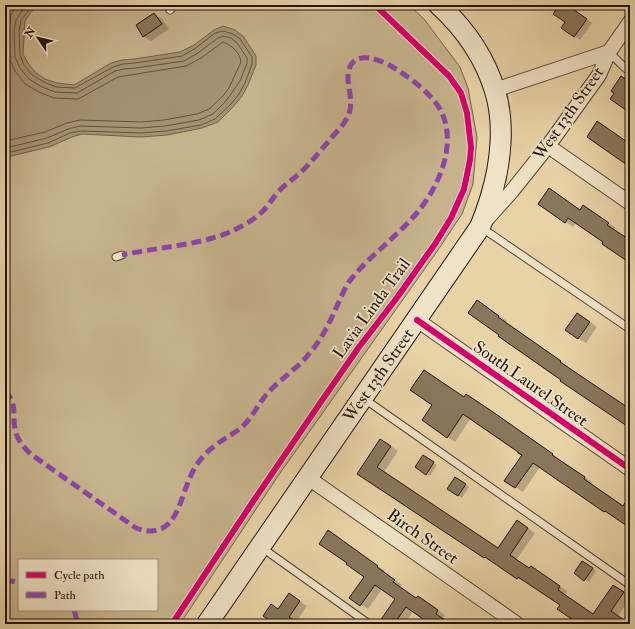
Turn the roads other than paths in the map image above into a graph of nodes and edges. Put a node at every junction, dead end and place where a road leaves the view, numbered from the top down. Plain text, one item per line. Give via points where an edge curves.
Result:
1 (439, 5) edge
2 (630, 22) edge
3 (609, 52) junction
4 (630, 72) edge
5 (495, 90) junction
6 (548, 146) junction
7 (630, 203) edge
8 (480, 227) junction
9 (417, 320) junction
10 (630, 329) edge
11 (362, 398) junction
12 (630, 469) edge
13 (307, 477) junction
14 (259, 546) junction
15 (630, 585) edge
16 (210, 623) edge
17 (369, 624) edge
18 (517, 624) edge

1 - 5 main road via 473,46
2 - 3 street, West 13th Street
3 - 4 lane
3 - 5 street, West 13th Street
3 - 6 street, West 13th Street via 599,75
5 - 8 main road via 499,112 500,152 491,195
6 - 7 street
6 - 8 street, West 13th Street
8 - 9 main road, West 13th Street
8 - 10 lane
9 - 11 main road, West 13th Street
9 - 12 street, South Laurel Street
11 - 13 main road, West 13th Street
11 - 15 lane
13 - 14 main road, West 13th Street
13 - 18 street, Birch Street
14 - 16 main road, West 13th Street
14 - 17 lane

